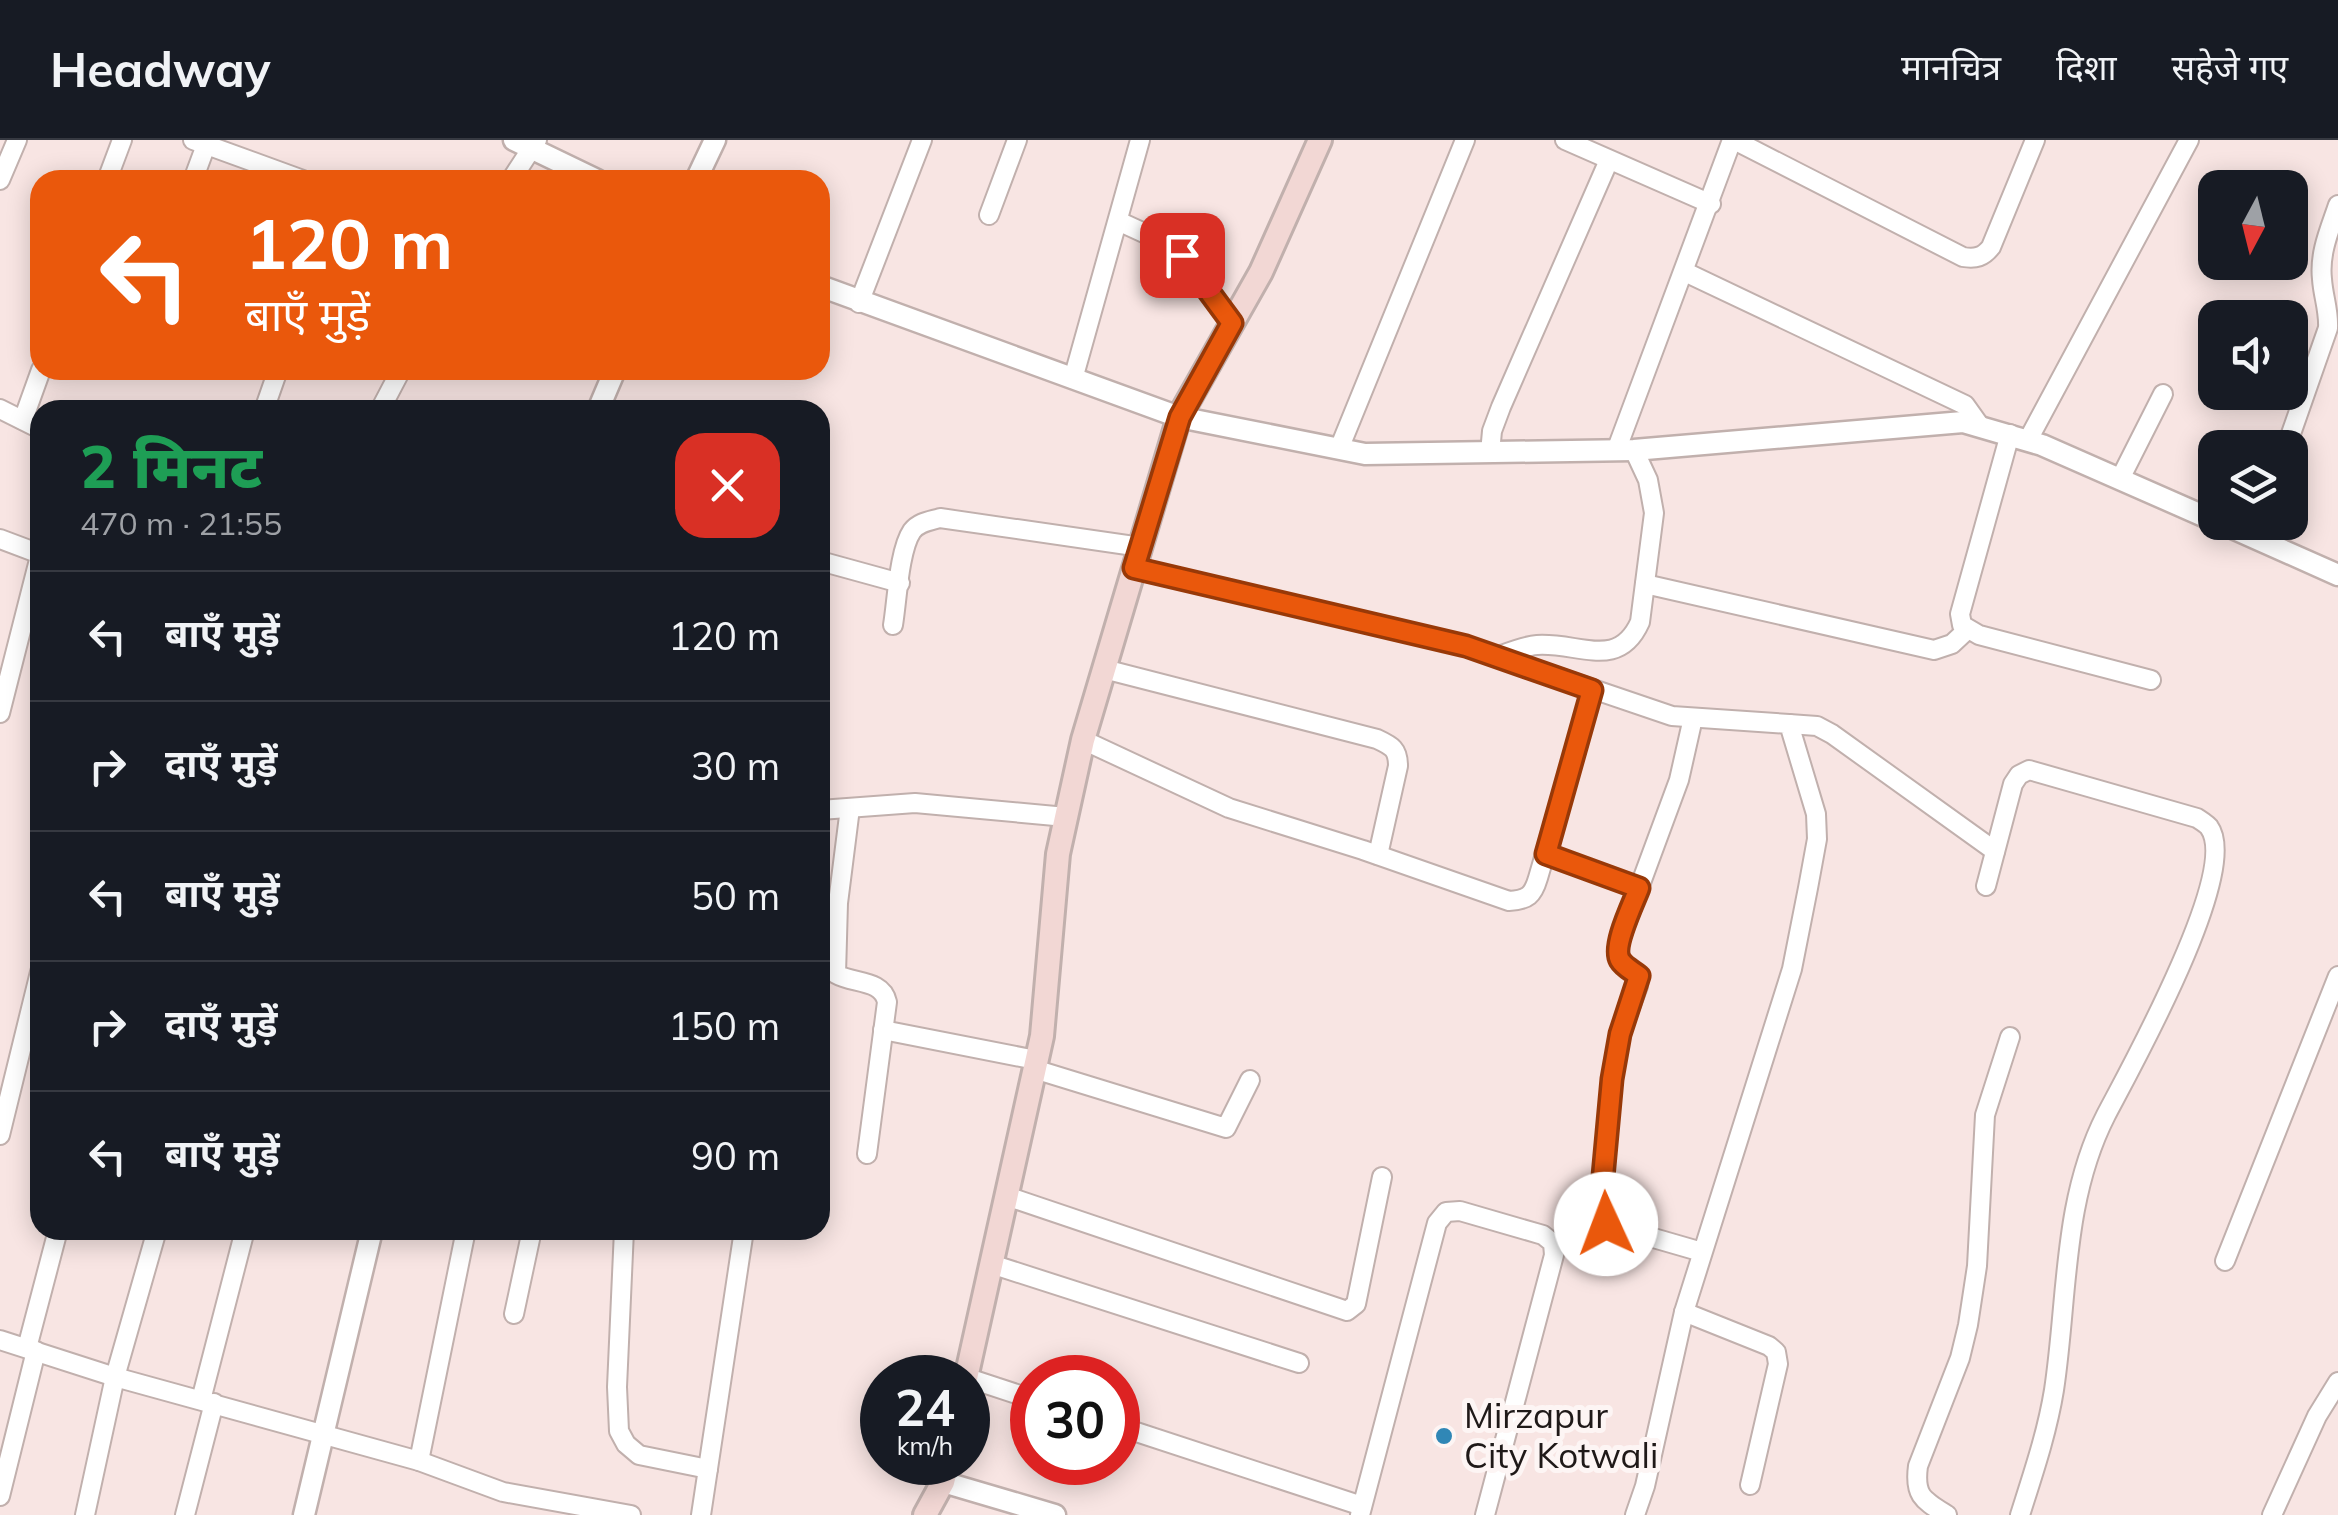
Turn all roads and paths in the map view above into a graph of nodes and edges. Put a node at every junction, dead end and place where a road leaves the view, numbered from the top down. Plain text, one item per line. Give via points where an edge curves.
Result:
1 (16, 140) edge
2 (122, 140) edge
3 (716, 140) edge
4 (922, 140) edge
5 (1017, 140) edge
6 (1140, 140) edge
7 (1320, 140) edge
8 (1465, 140) edge
9 (1564, 140) edge
10 (1733, 140) edge
11 (2034, 140) edge
12 (2189, 140) edge
13 (199, 142) edge
14 (528, 143) edge
15 (1609, 160) junction
16 (112, 170) edge
17 (195, 170) edge
18 (263, 170) edge
19 (516, 170) edge
20 (579, 170) edge
21 (701, 170) edge
22 (0, 180) edge
23 (1711, 204) junction
24 (2338, 205) edge
25 (989, 215) dead end
26 (1118, 221) junction
27 (1685, 272) junction
28 (830, 290) edge
29 (860, 302) junction
30 (1232, 323) junction
31 (1073, 379) junction
32 (2162, 394) dead end
33 (0, 409) edge
34 (1180, 417) junction
35 (30, 424) edge
36 (1980, 426) junction
37 (2292, 430) edge
38 (2019, 437) junction
39 (1339, 449) junction
40 (1625, 450) junction
41 (1490, 452) junction
42 (2120, 479) junction
43 (2198, 514) edge
44 (0, 539) edge
45 (2275, 540) edge
46 (30, 551) edge
47 (1137, 558) junction
48 (830, 564) edge
49 (2338, 574) edge
50 (900, 583) junction
51 (1645, 584) junction
52 (30, 594) edge
53 (893, 624) dead end
54 (1967, 630) junction
55 (1499, 656) junction
56 (1104, 668) junction
57 (2151, 680) dead end
58 (1592, 690) junction
59 (0, 713) edge
60 (1693, 718) junction
61 (1788, 724) junction
62 (1082, 740) junction
63 (850, 808) junction
64 (830, 809) edge
65 (1066, 817) junction
66 (1995, 851) junction
67 (1546, 854) junction
68 (1378, 855) junction
69 (1986, 886) dead end
70 (1639, 888) junction
71 (2338, 976) edge
72 (30, 1013) edge
73 (884, 1030) junction
74 (2010, 1036) dead end
75 (1035, 1064) junction
76 (1250, 1080) dead end
77 (0, 1135) edge
78 (866, 1154) dead end
79 (1382, 1177) dead end
80 (1006, 1196) junction
81 (56, 1240) edge
82 (154, 1240) edge
83 (243, 1240) edge
84 (370, 1240) edge
85 (464, 1240) edge
86 (530, 1240) edge
87 (624, 1240) edge
88 (742, 1240) edge
89 (1702, 1252) junction
90 (2225, 1260) dead end
91 (991, 1264) junction
92 (1684, 1312) junction
93 (514, 1314) dead end
94 (0, 1340) edge
95 (32, 1349) junction
96 (972, 1355) edge
97 (1299, 1363) dead end
98 (115, 1377) junction
99 (2338, 1382) edge
100 (207, 1401) junction
101 (1140, 1434) edge
102 (326, 1436) junction
103 (418, 1461) junction
104 (708, 1469) junction
105 (939, 1485) edge
106 (979, 1485) edge
107 (1750, 1486) dead end
108 (0, 1496) edge
109 (1361, 1510) edge
110 (84, 1515) edge
111 (185, 1515) edge
112 (304, 1515) edge
113 (631, 1515) edge
114 (701, 1515) edge
115 (926, 1515) edge
116 (1056, 1515) edge
117 (1485, 1515) edge
118 (1635, 1515) edge
119 (1947, 1515) edge
120 (2020, 1515) edge
121 (2272, 1515) edge

1 - 22 street
2 - 16 street
3 - 21 street
4 - 29 street
5 - 25 street
6 - 26 street
7 - 30 main road
8 - 39 street
9 - 15 street
10 - 11 street via 1974,258 1991,247
10 - 23 street
12 - 38 street
13 - 17 street
13 - 18 street
14 - 19 street
14 - 20 street
15 - 23 street
15 - 41 street via 1501,407
23 - 27 street
24 - 37 street via 2322,266 2328,328
26 - 30 street via 1182,255
26 - 31 street
27 - 36 street via 1964,405
27 - 40 street
28 - 29 street
29 - 31 street
30 - 34 main road
31 - 34 street
32 - 42 street
33 - 35 street
34 - 39 street
34 - 47 main road
36 - 38 street
36 - 40 street via 1962,422
38 - 42 street
38 - 54 street via 1960,614
39 - 41 street
40 - 41 street
40 - 51 street via 1653,497
42 - 43 street
44 - 46 street
45 - 49 street
47 - 50 street via 940,518 914,528
47 - 55 street
47 - 56 main road
48 - 50 street
50 - 53 street
51 - 54 street via 1934,650
51 - 55 street via 1640,622 1624,647 1610,652 1537,644
52 - 59 street
54 - 57 street
55 - 58 street
56 - 62 main road
56 - 68 street via 1392,746 1398,766
58 - 60 street
58 - 67 street
60 - 61 street
60 - 70 street
61 - 66 street via 1832,734
61 - 89 street via 1816,814 1817,840 1792,969
62 - 65 main road
62 - 68 street via 1229,808
63 - 64 street
63 - 65 street via 915,802
63 - 73 street via 835,968 840,977 886,994
65 - 75 main road
66 - 69 street
66 - 120 street via 2013,784 2028,770 2197,818 2209,826 2215,858 2180,966 2090,1152 2069,1235 2048,1420
67 - 68 street via 1534,893 1510,901
67 - 70 street
70 - 89 street via 1618,945 1622,964 1639,976 1612,1079 1601,1219
71 - 90 street
72 - 77 street
73 - 75 street
73 - 78 street
74 - 119 street via 1985,1116 1968,1325 1918,1466 1920,1496
75 - 76 street via 1226,1128
75 - 80 main road
79 - 80 street via 1356,1304 1347,1312
80 - 91 main road
81 - 95 street
82 - 98 street
83 - 100 street
84 - 102 street
85 - 103 street
86 - 93 street
87 - 104 street via 619,1431 639,1455
88 - 104 street
89 - 92 street
91 - 96 main road
91 - 97 street
92 - 107 street via 1776,1352
92 - 118 street
94 - 95 street
95 - 98 street
95 - 108 street
98 - 100 street
98 - 110 street
99 - 121 street
100 - 102 street
100 - 111 street
101 - 109 street
102 - 103 street
102 - 112 street
103 - 113 street via 503,1492
104 - 114 street
105 - 115 main road
106 - 116 street
109 - 117 street via 1437,1223 1446,1212 1460,1211 1543,1235 1554,1255

